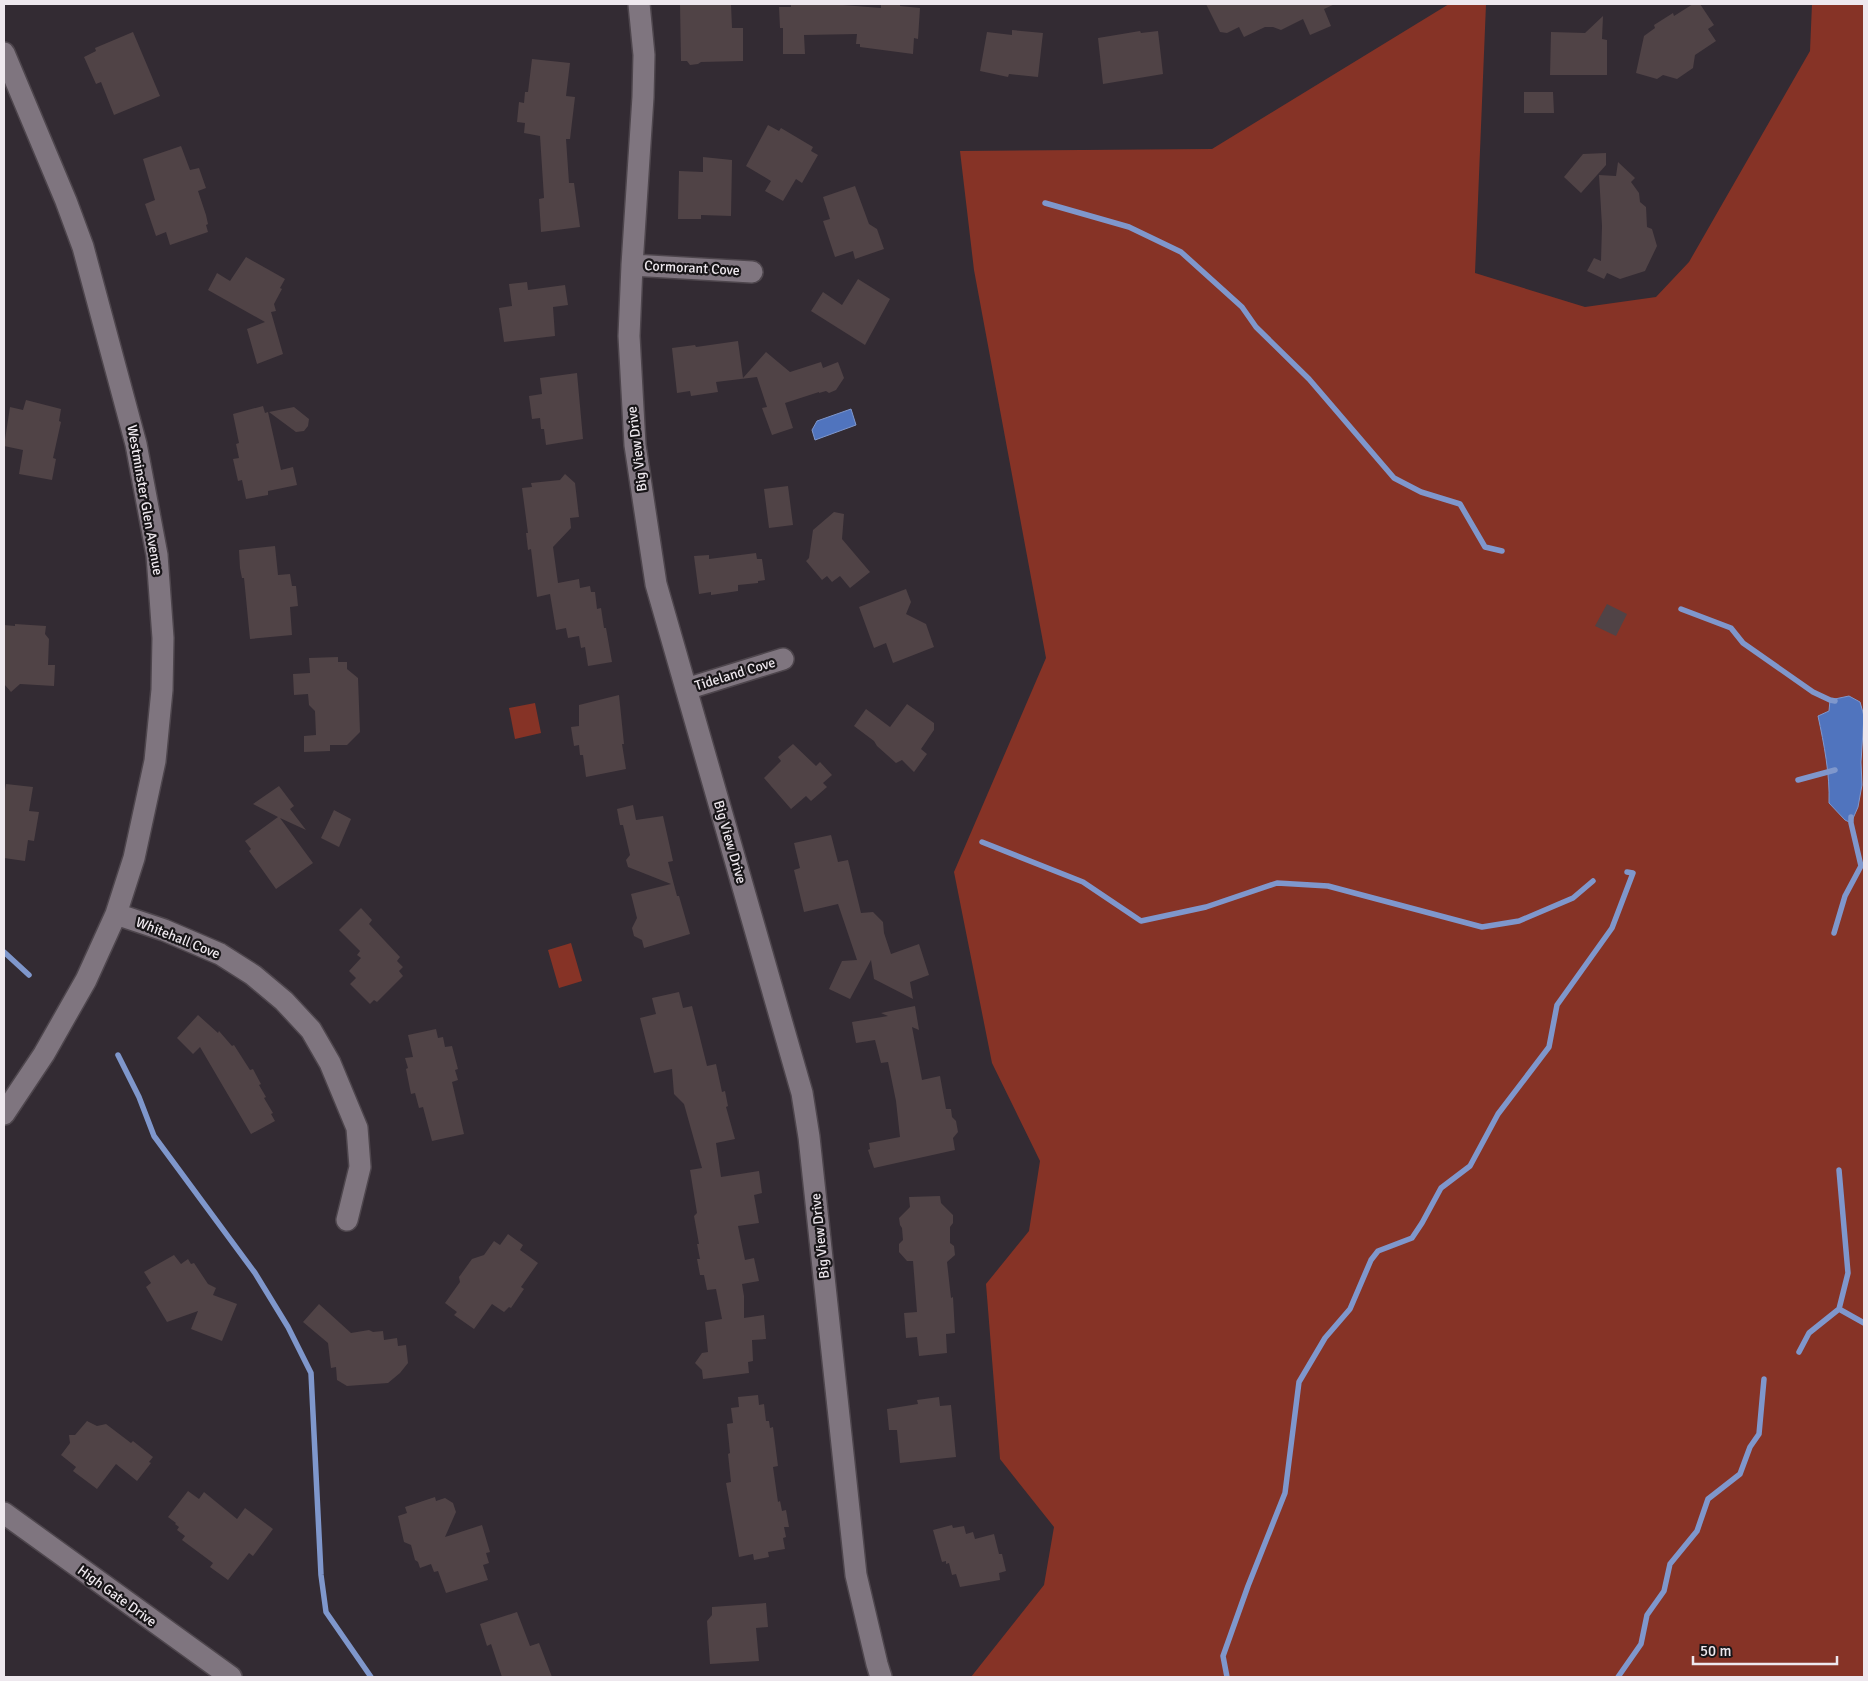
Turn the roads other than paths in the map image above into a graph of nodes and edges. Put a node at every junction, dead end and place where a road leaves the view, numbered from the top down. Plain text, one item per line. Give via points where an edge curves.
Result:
1 (639, 4) edge
2 (4, 53) edge
3 (632, 265) junction
4 (752, 272) dead end
5 (783, 659) dead end
6 (686, 689) junction
7 (116, 914) junction
8 (4, 1114) edge
9 (347, 1220) dead end
10 (4, 1513) edge
11 (231, 1677) edge
12 (881, 1677) edge

1 - 3 street, Big View Drive via 644,55 643,97
2 - 7 street, Westminster Glen Avenue via 83,247 136,444 157,554 163,638 155,761 134,858
3 - 4 street, Cormorant Cove
3 - 6 street, Big View Drive via 629,336 634,444 656,584
5 - 6 street, Tideland Cove
6 - 12 street, Big View Drive via 802,1093 856,1575
7 - 8 street, Westminster Glen Avenue via 62,1023
7 - 9 street, Whitehall Cove via 220,954 278,995 311,1030 330,1063 357,1128 360,1167
10 - 11 street, High Gate Drive

